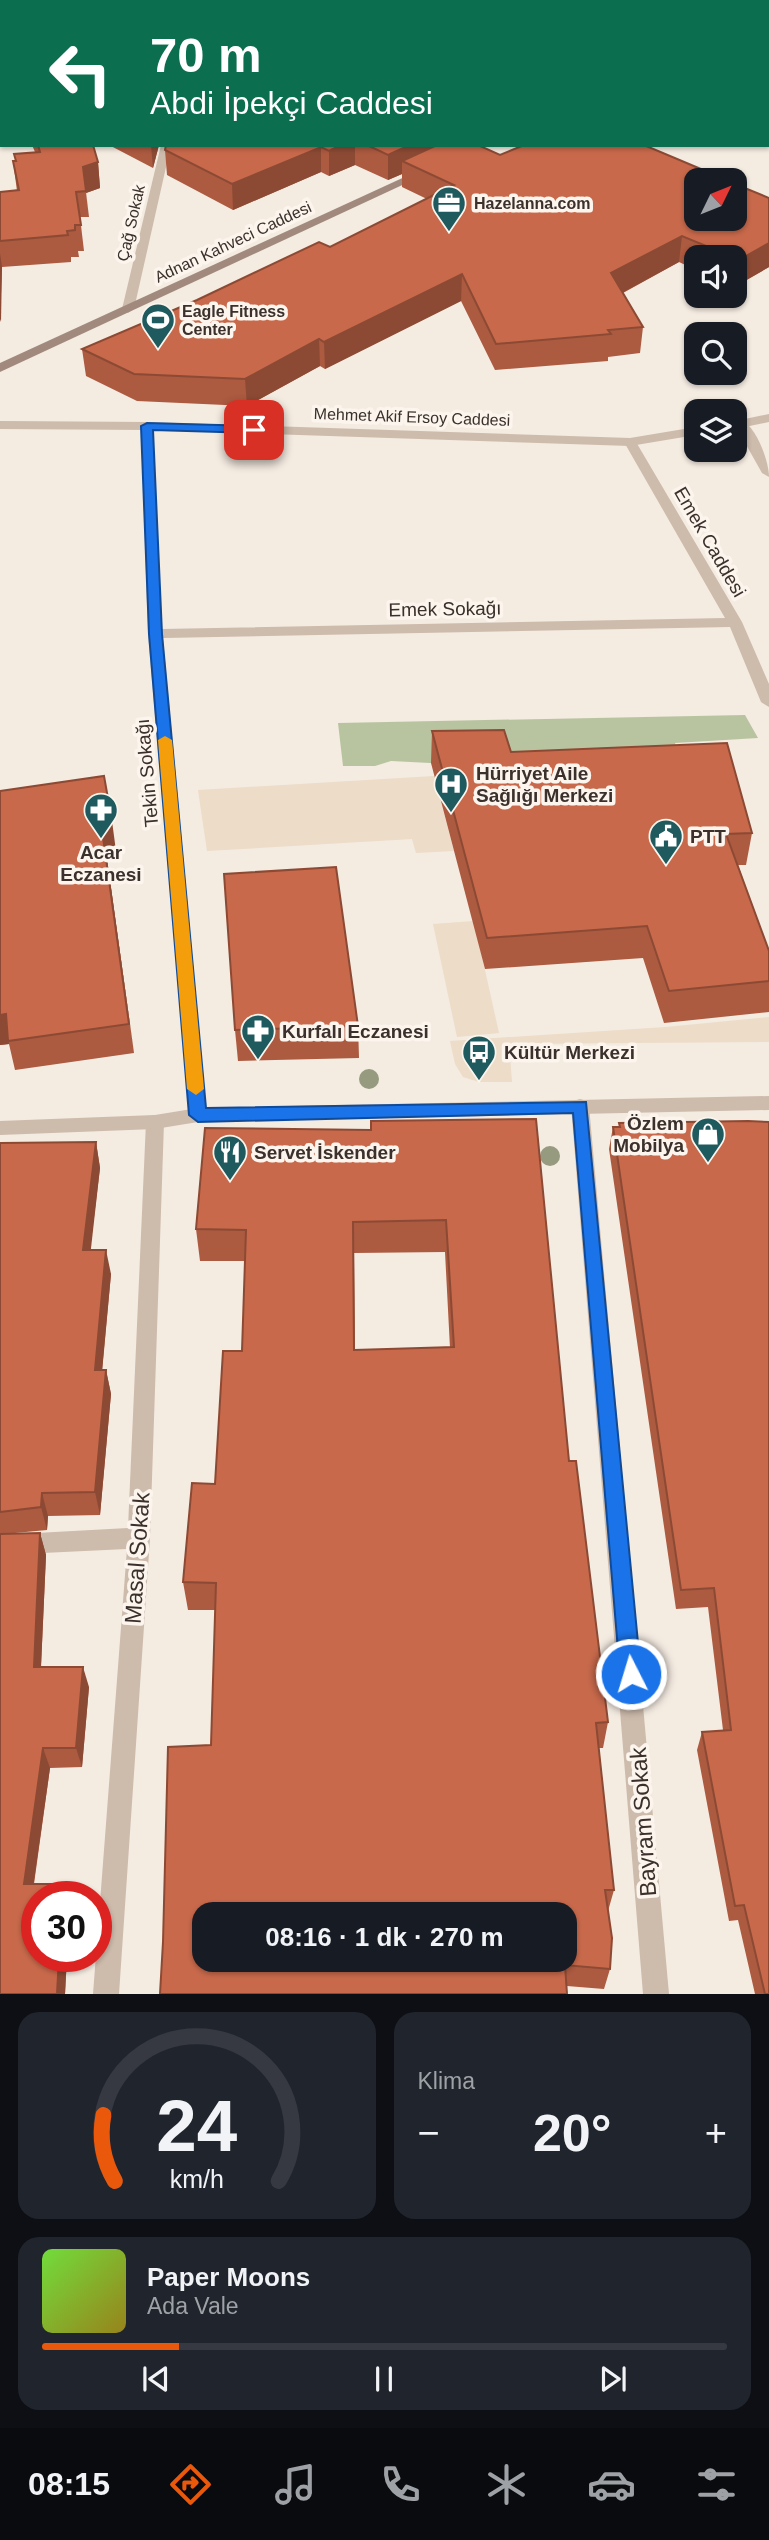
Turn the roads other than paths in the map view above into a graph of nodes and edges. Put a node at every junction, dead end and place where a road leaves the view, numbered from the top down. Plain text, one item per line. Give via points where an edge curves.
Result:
1 (166, 147) edge
2 (430, 169) edge
3 (128, 309) junction
4 (0, 368) edge
5 (769, 418) edge
6 (747, 422) edge
7 (0, 425) edge
8 (147, 426) junction
9 (684, 433) edge
10 (747, 438) edge
11 (629, 442) junction
12 (769, 473) edge
13 (735, 622) junction
14 (155, 634) junction
15 (769, 702) edge
16 (769, 1103) edge
17 (580, 1106) junction
18 (198, 1115) junction
19 (155, 1122) junction
20 (0, 1128) edge
21 (139, 1538) junction
22 (0, 1545) edge
23 (106, 1994) edge
24 (656, 1994) edge

1 - 3 street, Çağ Sokak
2 - 3 main road, Adnan Kahveci Caddesi
3 - 4 main road, Adnan Kahveci Caddesi
5 - 6 street
7 - 8 street, Mehmet Akif Ersoy Caddesi
8 - 11 street, Mehmet Akif Ersoy Caddesi
8 - 14 street, Tekin Sokağı
9 - 11 street, Mehmet Akif Ersoy Caddesi
10 - 12 street
11 - 13 street, Emek Caddesi
13 - 14 street, Emek Sokağı
13 - 15 street, Emek Caddesi
14 - 18 street, Tekin Sokağı
16 - 17 street
17 - 18 street
17 - 24 street, Bayram Sokak
18 - 19 street
19 - 20 street
19 - 21 street, Masal Sokak
21 - 22 street
21 - 23 street, Masal Sokak

